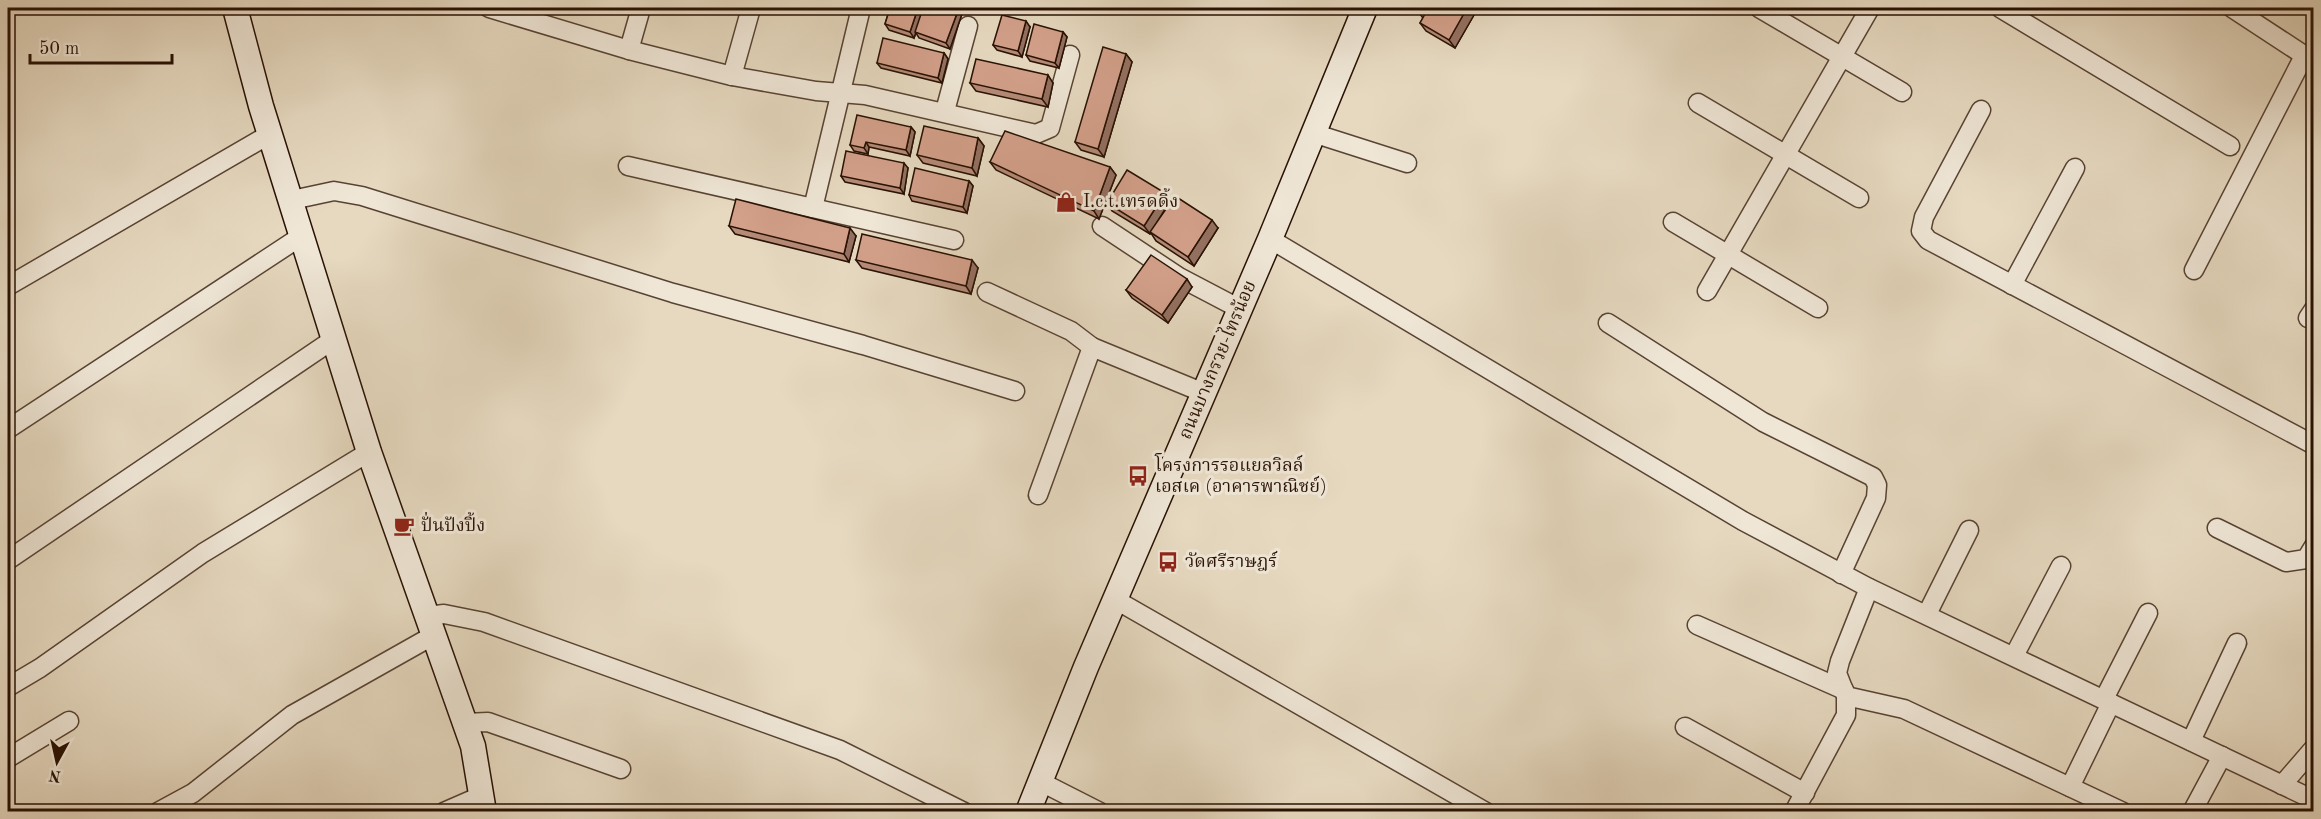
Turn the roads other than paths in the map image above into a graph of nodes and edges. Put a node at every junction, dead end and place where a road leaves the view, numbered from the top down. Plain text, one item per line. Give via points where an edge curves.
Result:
1 (235, 8) edge
2 (489, 8) edge
3 (641, 8) edge
4 (751, 8) edge
5 (861, 8) edge
6 (1365, 8) edge
7 (1759, 8) edge
8 (1870, 8) edge
9 (2000, 8) edge
10 (2232, 8) edge
11 (521, 12) edge
12 (968, 26) dead end
13 (629, 50) junction
14 (1070, 55) dead end
15 (1842, 56) junction
16 (2309, 59) edge
17 (732, 76) junction
18 (839, 92) junction
19 (1902, 92) dead end
20 (1698, 103) dead end
21 (1981, 110) dead end
22 (945, 111) junction
23 (1313, 133) junction
24 (270, 134) junction
25 (2230, 146) dead end
26 (1785, 154) junction
27 (1407, 163) dead end
28 (628, 166) dead end
29 (2075, 168) dead end
30 (1859, 198) dead end
31 (292, 200) junction
32 (813, 208) junction
33 (1673, 222) dead end
34 (1102, 226) dead end
35 (303, 235) junction
36 (1270, 238) junction
37 (954, 240) dead end
38 (1728, 254) junction
39 (2194, 270) dead end
40 (2012, 285) junction
41 (8, 286) edge
42 (1707, 291) dead end
43 (987, 292) dead end
44 (1818, 308) dead end
45 (1240, 309) junction
46 (1608, 323) dead end
47 (334, 339) junction
48 (1092, 347) junction
49 (1015, 391) dead end
50 (1204, 393) junction
51 (8, 429) edge
52 (2313, 445) edge
53 (369, 452) junction
54 (1038, 495) dead end
55 (2217, 528) dead end
56 (1969, 530) dead end
57 (2313, 546) edge
58 (8, 560) edge
59 (2061, 566) dead end
60 (1842, 574) junction
61 (1869, 588) junction
62 (1116, 600) junction
63 (2148, 613) dead end
64 (1926, 614) junction
65 (430, 625) junction
66 (1696, 625) dead end
67 (2237, 643) dead end
68 (2014, 656) junction
69 (8, 687) edge
70 (1845, 693) junction
71 (2108, 701) junction
72 (69, 721) dead end
73 (465, 723) junction
74 (1685, 727) dead end
75 (2191, 741) junction
76 (2313, 748) edge
77 (2222, 756) junction
78 (8, 758) edge
79 (621, 769) dead end
80 (1041, 782) junction
81 (2282, 785) junction
82 (2070, 787) junction
83 (1804, 793) junction
84 (2313, 800) edge
85 (483, 803) edge
86 (158, 812) edge
87 (444, 812) edge
88 (964, 812) edge
89 (1028, 812) edge
90 (1100, 812) edge
91 (1486, 812) edge
92 (1794, 812) edge
93 (2123, 812) edge
94 (2192, 812) edge

1 - 24 main road
2 - 11 street
3 - 13 street
4 - 17 street
5 - 18 street
6 - 23 main road, ถนนบางกรวย-ไทรน้อย
7 - 15 street
8 - 15 street
9 - 25 street
10 - 16 street
11 - 13 street
12 - 22 street
13 - 17 street
14 - 22 street via 1050,128 1044,132 1036,134
15 - 19 street
15 - 26 street
16 - 39 street
17 - 18 street
18 - 22 street
18 - 32 street
20 - 26 street
21 - 40 street via 1923,217 1921,231 1928,240
23 - 27 street
23 - 36 main road, ถนนบางกรวย-ไทรน้อย
24 - 31 main road
24 - 41 street
26 - 30 street
26 - 38 street
28 - 32 street
29 - 40 street
31 - 35 main road
31 - 49 street via 334,191 362,196 672,293
32 - 37 street
33 - 38 street
34 - 45 street via 1179,277
35 - 47 main road
35 - 51 street
36 - 45 main road, ถนนบางกรวย-ไทรน้อย
36 - 60 street via 1743,521
38 - 42 street
38 - 44 street
40 - 52 street
43 - 48 street via 1071,331
45 - 50 main road, ถนนบางกรวย-ไทรน้อย
46 - 60 street via 1763,422 1873,477 1876,498
47 - 53 main road
47 - 58 street
48 - 50 street
48 - 54 street
50 - 62 main road, ถนนบางกรวย-ไทรน้อย
53 - 65 main road
53 - 69 street via 204,553
55 - 57 street via 2286,562 2306,559
56 - 64 street
59 - 68 street
60 - 61 street
61 - 64 street
61 - 70 street via 1837,673
62 - 80 main road, ถนนบางกรวย-ไทรน้อย
62 - 91 street
63 - 71 street
64 - 68 street
65 - 73 main road
65 - 86 street via 292,714 193,793
65 - 88 street via 444,614 484,622 840,750
66 - 70 street
67 - 75 street
68 - 71 street
70 - 82 street via 1904,710
70 - 83 street via 1846,715
71 - 75 street
71 - 82 street
72 - 78 street
73 - 79 street via 488,722
73 - 85 main road
74 - 83 street
75 - 77 street
76 - 81 street
77 - 81 street
77 - 94 street
80 - 89 main road, ถนนบางกรวย-ไทรน้อย
80 - 90 street
81 - 84 street
82 - 93 street
83 - 92 street
85 - 87 street

